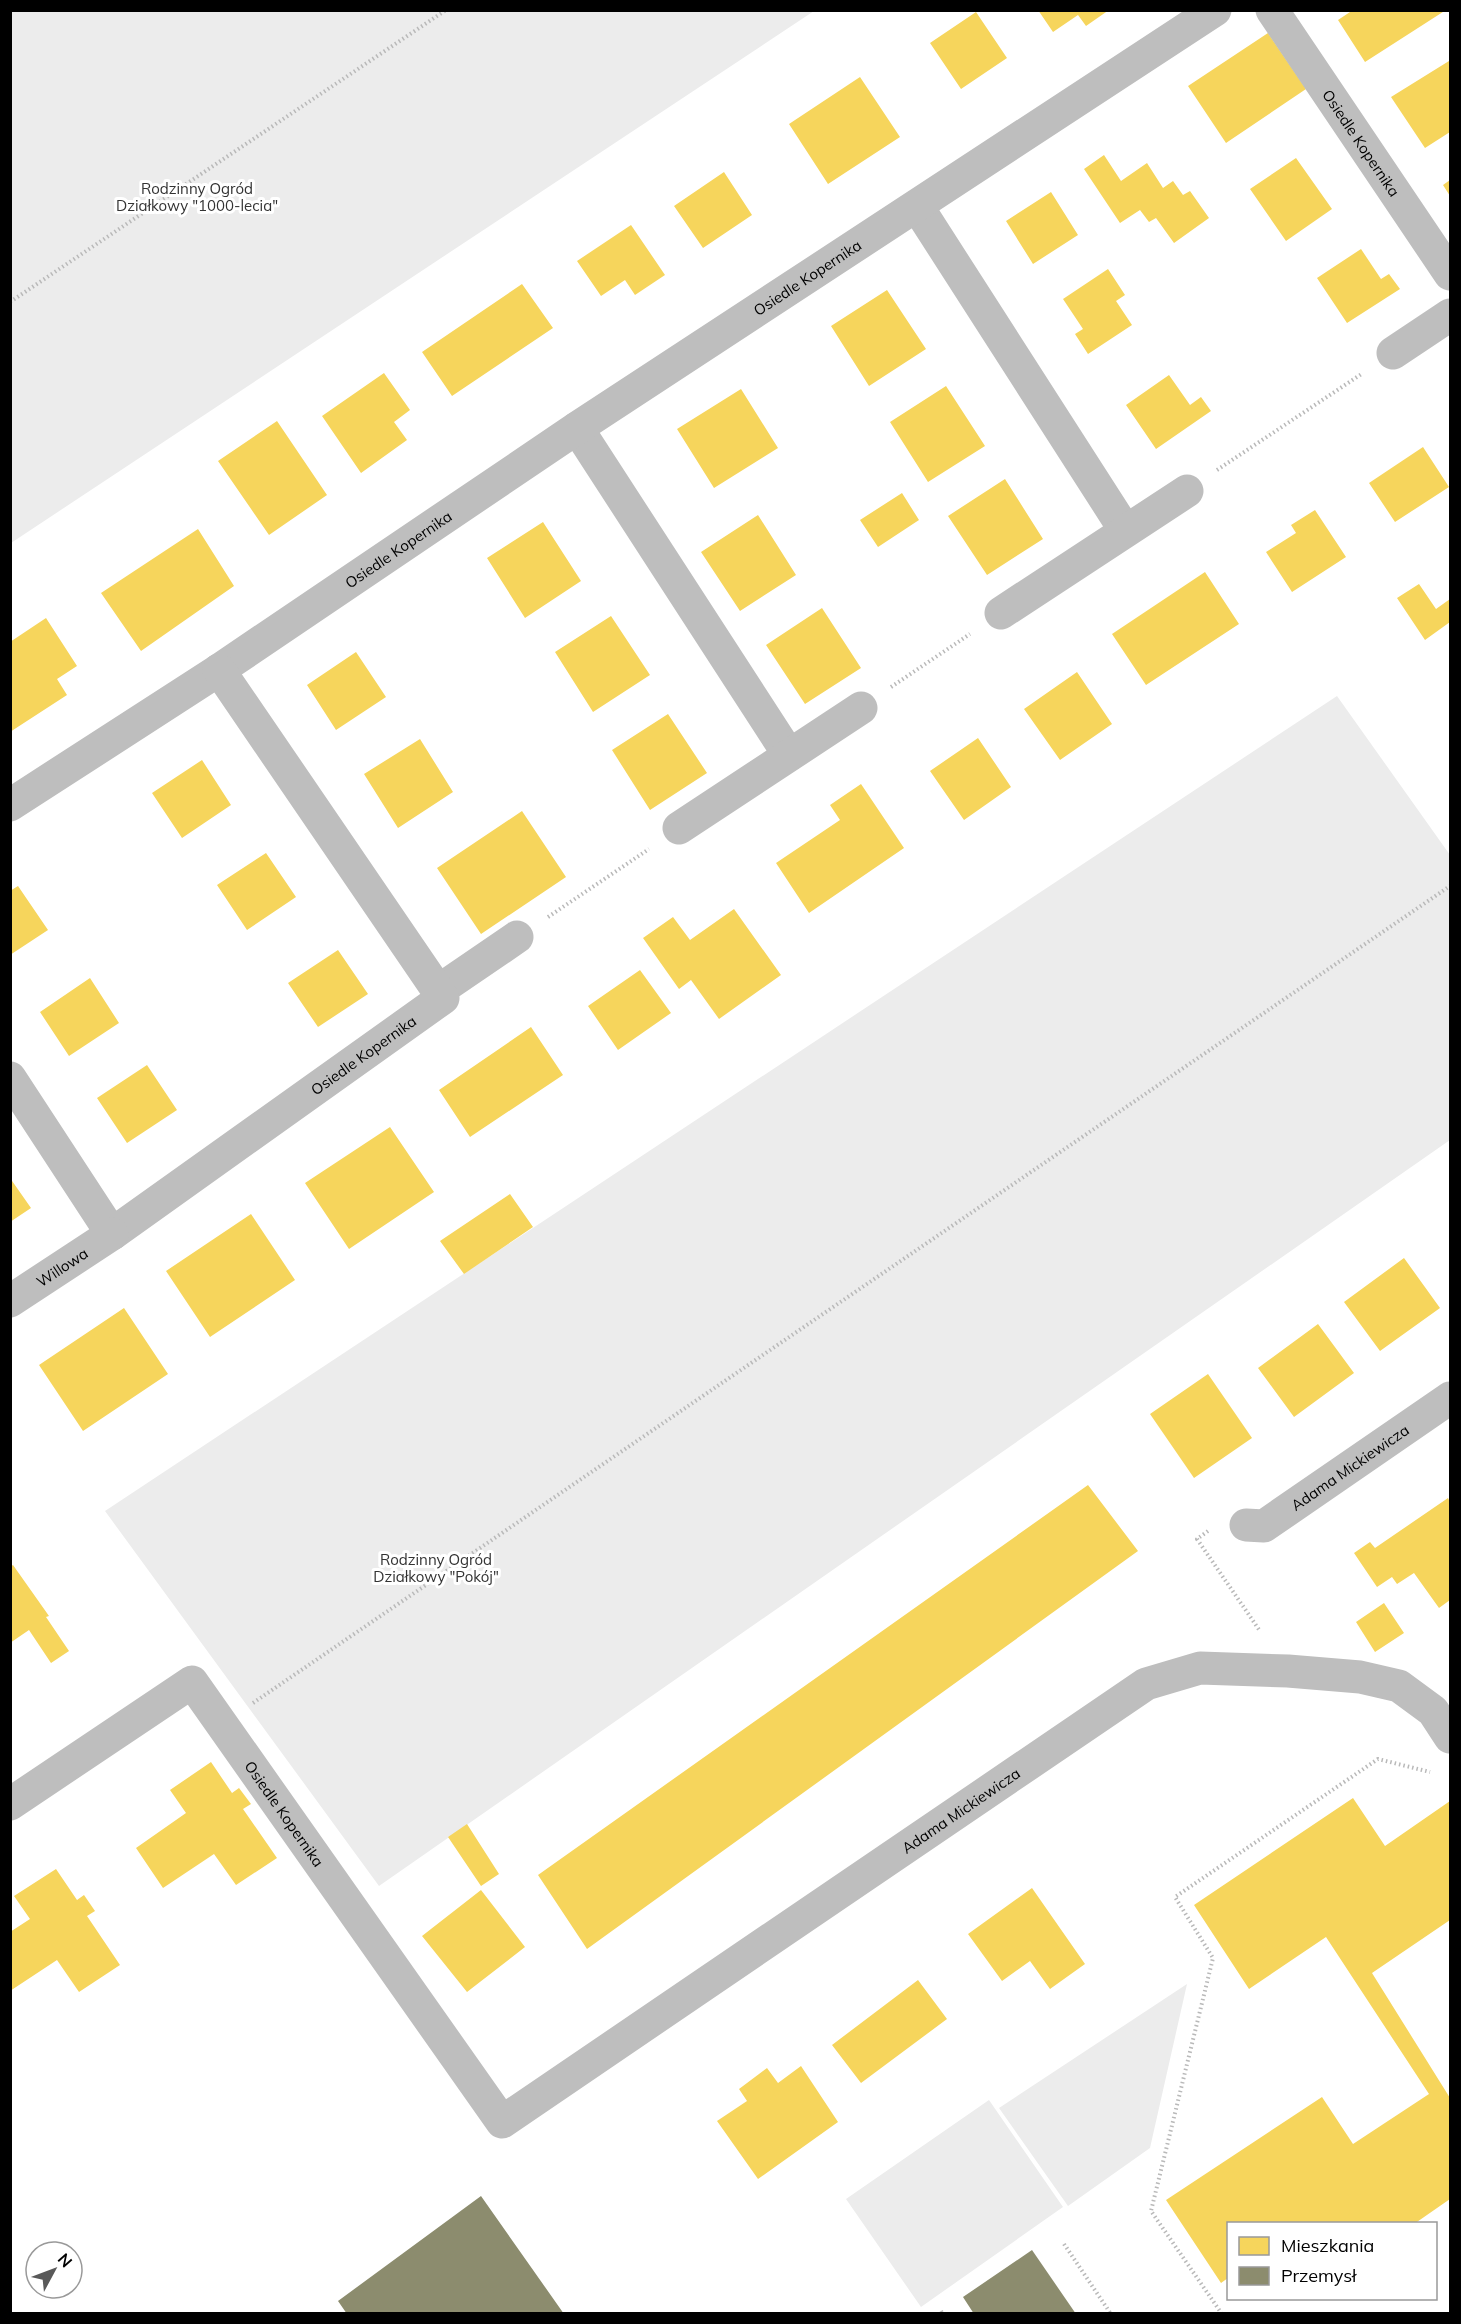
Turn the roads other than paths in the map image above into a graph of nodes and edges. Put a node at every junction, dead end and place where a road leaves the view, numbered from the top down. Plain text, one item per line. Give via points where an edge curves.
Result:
1 (1215, 10) edge
2 (1272, 10) edge
3 (917, 206) junction
4 (1450, 274) edge
5 (1450, 315) edge
6 (1393, 353) road end
7 (577, 428) junction
8 (1187, 491) road end
9 (1125, 530) junction
10 (1001, 613) road end
11 (219, 670) junction
12 (861, 708) road end
13 (789, 755) junction
14 (10, 805) edge
15 (679, 828) road end
16 (517, 937) road end
17 (438, 992) junction
18 (10, 1078) edge
19 (112, 1234) junction
20 (10, 1301) edge
21 (1450, 1398) edge
22 (1246, 1525) dead end
23 (1450, 1737) edge
24 (10, 1804) edge
25 (502, 2122) joint

1 - 3 street, Osiedle Kopernika
2 - 4 street, Osiedle Kopernika
3 - 7 street, Osiedle Kopernika
3 - 9 street
5 - 6 street
7 - 11 street, Osiedle Kopernika
7 - 13 street
8 - 9 street
9 - 10 street
11 - 14 street, Osiedle Kopernika
11 - 17 street
12 - 13 street
13 - 15 street
16 - 17 street
17 - 19 street, Osiedle Kopernika via 443,998
18 - 19 street
19 - 20 street, Willowa
21 - 22 street, Adama Mickiewicza via 1264,1526
23 - 25 street, Adama Mickiewicza via 1432,1711 1399,1686 1360,1677 1200,1668 1146,1684
24 - 25 street, Osiedle Kopernika via 192,1682

